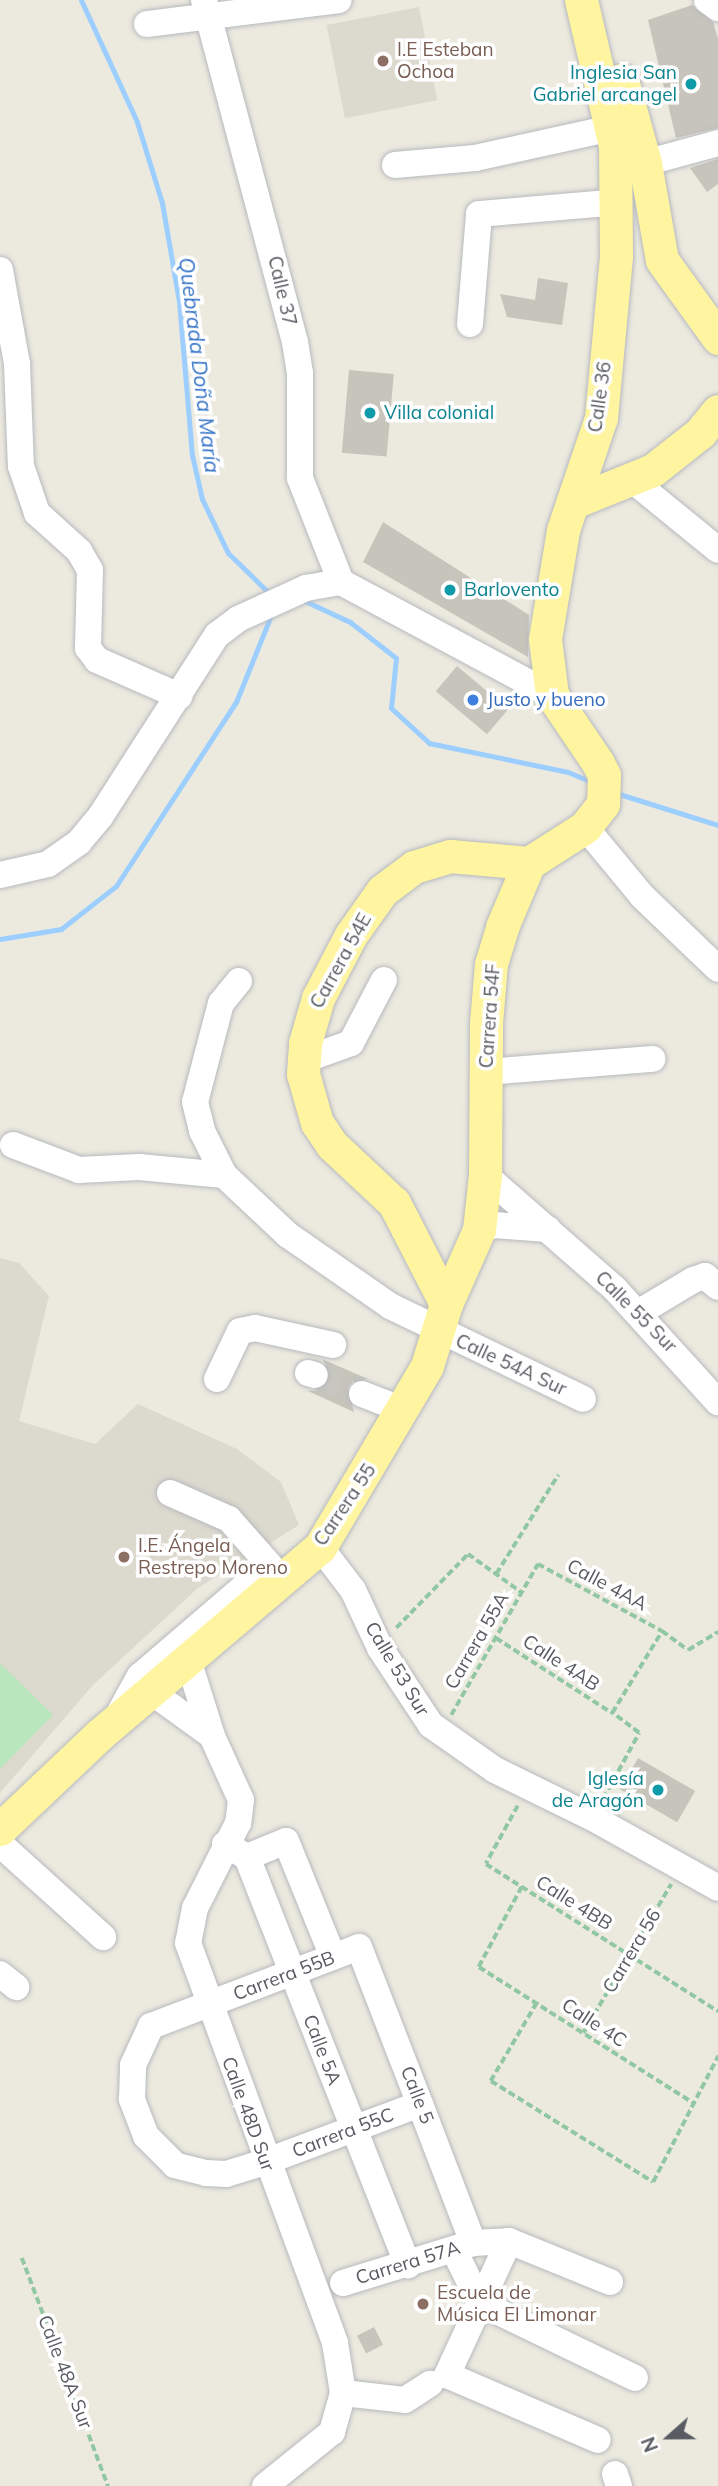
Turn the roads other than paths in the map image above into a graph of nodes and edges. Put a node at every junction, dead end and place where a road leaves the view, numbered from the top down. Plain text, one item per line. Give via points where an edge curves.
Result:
1 (339, 0) edge
2 (581, 0) edge
3 (602, 0) edge
4 (707, 0) edge
5 (718, 8) edge
6 (207, 9) edge
7 (147, 24) dead end
8 (612, 128) junction
9 (718, 143) edge
10 (645, 163) junction
11 (395, 165) dead end
12 (618, 202) junction
13 (616, 256) junction
14 (662, 260) junction
15 (0, 270) edge
16 (470, 324) dead end
17 (718, 338) edge
18 (718, 411) edge
19 (601, 418) junction
20 (647, 483) junction
21 (574, 502) junction
22 (718, 550) edge
23 (341, 582) junction
24 (552, 695) junction
25 (179, 696) junction
26 (597, 802) junction
27 (529, 863) junction
28 (0, 874) edge
29 (718, 969) edge
30 (384, 980) dead end
31 (239, 981) dead end
32 (652, 1059) dead end
33 (303, 1067) junction
34 (486, 1072) junction
35 (13, 1145) dead end
36 (224, 1175) junction
37 (485, 1175) junction
38 (548, 1229) junction
39 (479, 1230) junction
40 (718, 1287) edge
41 (638, 1313) junction
42 (442, 1318) junction
43 (333, 1345) dead end
44 (217, 1379) dead end
45 (362, 1394) tunnel mouth
46 (583, 1399) dead end
47 (718, 1402) edge
48 (403, 1410) junction
49 (170, 1493) dead end
50 (320, 1547) junction
51 (276, 1583) junction
52 (189, 1663) junction
53 (153, 1693) junction
54 (116, 1721) junction
55 (212, 1736) junction
56 (0, 1829) edge
57 (0, 1844) edge
58 (236, 1850) junction
59 (718, 1888) edge
60 (103, 1937) dead end
61 (359, 1947) joint
62 (333, 1958) junction
63 (292, 1973) junction
64 (208, 2004) junction
65 (420, 2104) junction
66 (353, 2128) junction
67 (265, 2162) junction
68 (509, 2241) junction
69 (464, 2246) junction
70 (408, 2265) junction
71 (610, 2282) dead end
72 (343, 2283) dead end
73 (481, 2303) junction
74 (635, 2378) dead end
75 (430, 2384) dead end
76 (343, 2393) junction
77 (598, 2440) dead end
78 (265, 2486) edge

1 - 6 street
2 - 8 main road, Calle 36
3 - 10 main road
4 - 5 street
6 - 7 street
6 - 23 street, Calle 37 via 295,342 300,373 300,478
8 - 11 street via 475,158
8 - 12 main road, Calle 36
9 - 10 street
10 - 14 main road
12 - 13 main road, Calle 36
12 - 16 street via 479,214
13 - 14 main road
13 - 19 main road, Calle 36
14 - 17 main road
15 - 25 street via 16,364 22,466 37,513 79,551 90,570 88,648 97,660
18 - 20 main road
19 - 20 main road
19 - 21 main road, Calle 36
20 - 21 main road
20 - 22 street
21 - 24 main road, Calle 36 via 552,580 546,627 546,671
23 - 24 street
23 - 25 street via 289,594 217,635
24 - 26 main road, Calle 36
25 - 28 street via 79,842 48,864
26 - 27 main road
26 - 29 street via 642,896
27 - 33 main road, Carrera 54E via 450,856 414,867 382,891 351,934 311,1016
27 - 34 main road, Carrera 54F via 491,964
30 - 33 street via 351,1044
31 - 36 street via 222,1003 195,1102 202,1131
32 - 34 street
33 - 42 main road via 317,1123 332,1145 394,1203
34 - 37 main road, Carrera 54F
35 - 36 street via 79,1170 169,1168
36 - 42 street, Calle 54A Sur via 288,1235 390,1306
37 - 38 street, Calle 55 Sur
37 - 39 main road, Carrera 54F
38 - 39 street via 494,1225
38 - 41 street, Calle 55 Sur
39 - 42 main road, Carrera 55
40 - 41 street via 705,1276
41 - 47 street, Calle 55 Sur
42 - 46 street, Calle 54A Sur
42 - 48 main road, Carrera 55
43 - 44 street via 255,1328 240,1331
45 - 48 street
48 - 50 main road, Carrera 55
49 - 51 street via 229,1519
50 - 51 main road, Carrera 55
50 - 59 street, Calle 53 Sur via 353,1590 380,1648 431,1725 495,1770
51 - 52 main road, Carrera 55
51 - 54 street via 244,1587 140,1676
52 - 53 main road, Carrera 55
52 - 55 street
53 - 54 main road, Carrera 55
53 - 55 street
54 - 56 main road, Carrera 55
55 - 58 street, Calle 48D Sur via 241,1800
57 - 60 street
58 - 62 street via 286,1840
58 - 63 street, Calle 5A
58 - 64 street, Calle 48D Sur via 195,1908 188,1943
61 - 62 street, Carrera 55B
61 - 65 street, Calle 5
62 - 63 street, Carrera 55B
63 - 64 street, Carrera 55B
63 - 66 street, Calle 5A
64 - 67 street, Calle 48D Sur
64 - 67 street via 151,2026 132,2065 132,2099 146,2136 175,2165 226,2174
65 - 66 street, Carrera 55C
65 - 69 street, Calle 5
66 - 67 street, Carrera 55C
66 - 70 street, Calle 5A
67 - 76 street, Calle 48D Sur via 335,2343
68 - 69 street, Carrera 57A
68 - 71 street
68 - 73 street
69 - 70 street, Carrera 57A
69 - 73 street, Calle 5
70 - 72 street, Carrera 57A
73 - 74 street
73 - 77 street via 447,2375
75 - 76 street via 405,2400
76 - 78 street, Calle 48D Sur via 332,2432

